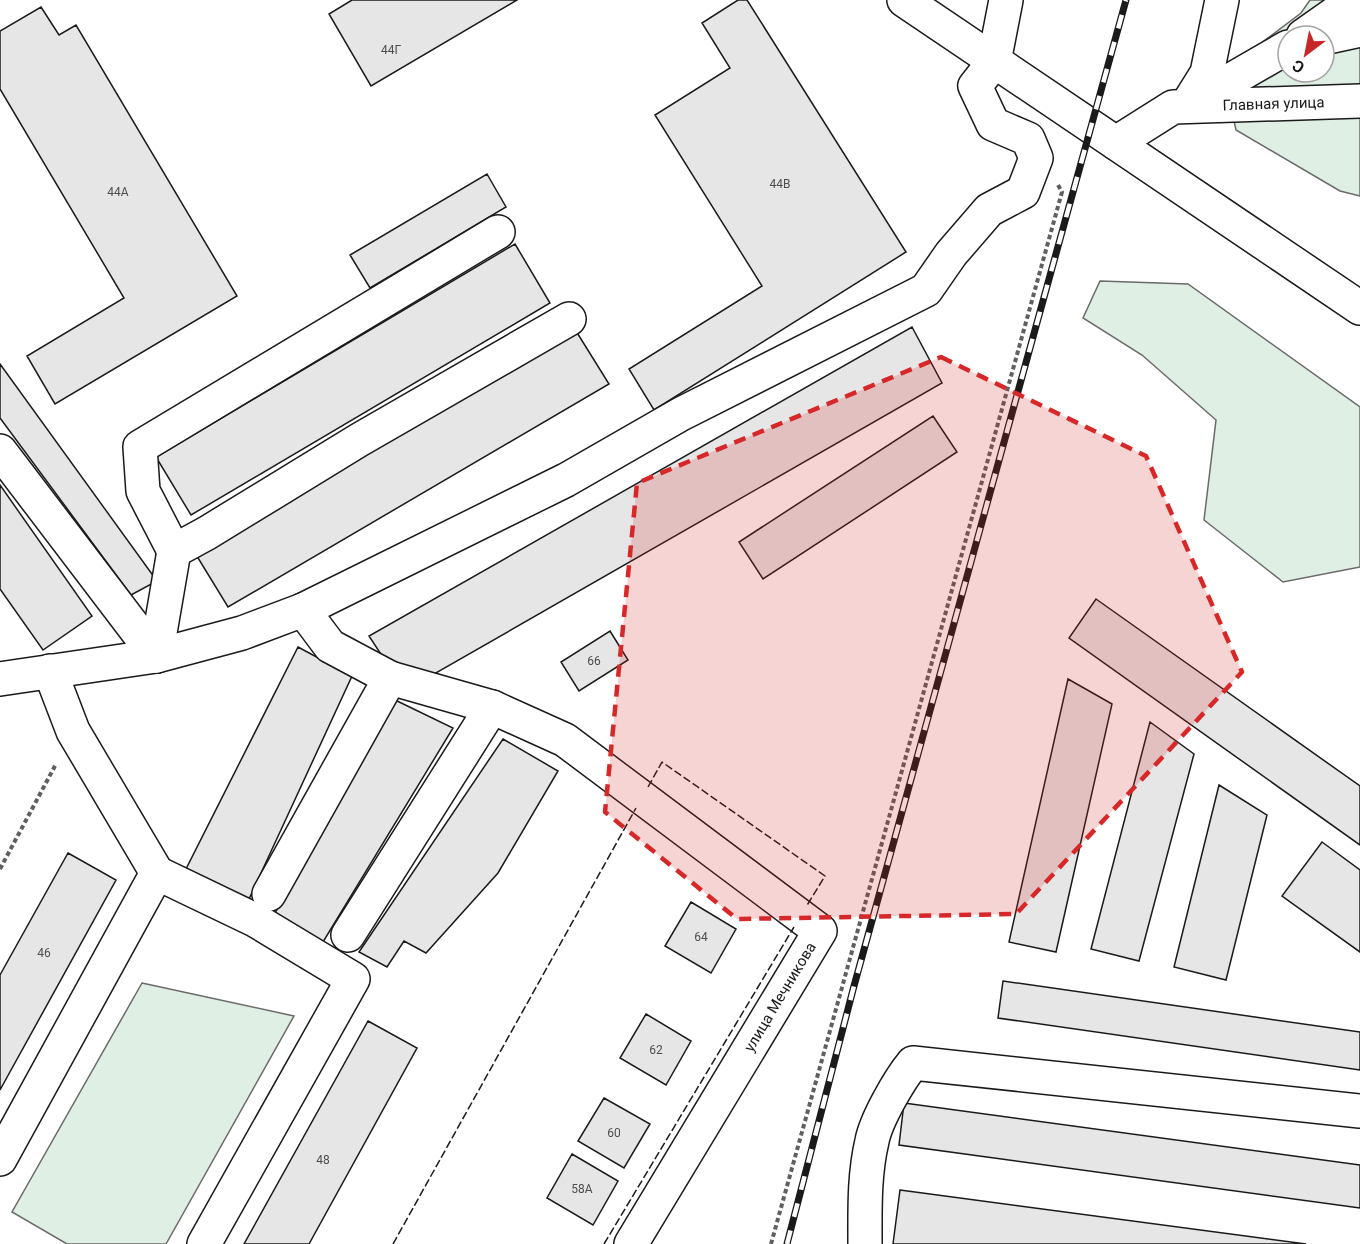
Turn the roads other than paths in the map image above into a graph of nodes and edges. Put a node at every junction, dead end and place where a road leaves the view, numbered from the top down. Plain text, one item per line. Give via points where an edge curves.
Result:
1 (904, 0) edge
2 (1006, 0) edge
3 (1222, 0) edge
4 (1354, 0) edge
5 (1320, 24) edge
6 (1360, 30) edge
7 (1336, 35) edge
8 (1276, 54) edge
9 (994, 62) junction
10 (1360, 101) edge
11 (1187, 106) junction
12 (1116, 143) junction
13 (498, 232) dead end
14 (1360, 308) edge
15 (569, 319) dead end
16 (0, 451) edge
17 (174, 551) junction
18 (303, 610) junction
19 (156, 656) junction
20 (5, 670) edge
21 (50, 671) junction
22 (390, 678) junction
23 (492, 707) junction
24 (157, 873) junction
25 (269, 894) dead end
26 (348, 935) dead end
27 (1360, 1112) edge
28 (0, 1159) edge
29 (204, 1244) edge
30 (632, 1244) edge
31 (865, 1244) edge

1 - 9 street
2 - 9 street
3 - 11 street via 1207,73
4 - 5 street
6 - 7 street
8 - 11 street
9 - 12 street
9 - 18 street via 975,86 993,124 1028,139 1036,158 1023,192 989,210 926,290 681,414 566,480
10 - 11 street, Главная улица
11 - 12 street, Главная улица via 1173,107
12 - 14 street
13 - 17 street via 140,447 143,491
15 - 17 street
16 - 19 street
17 - 19 street
18 - 19 street via 242,633
18 - 22 street via 330,646
19 - 21 street
20 - 21 street
21 - 24 street via 73,731
22 - 23 street
22 - 25 street
23 - 26 street
23 - 30 street, улица Мечникова via 565,740 820,931
24 - 28 street
24 - 29 street via 255,920 353,979
27 - 31 street via 912,1063 899,1080 872,1139 865,1192

